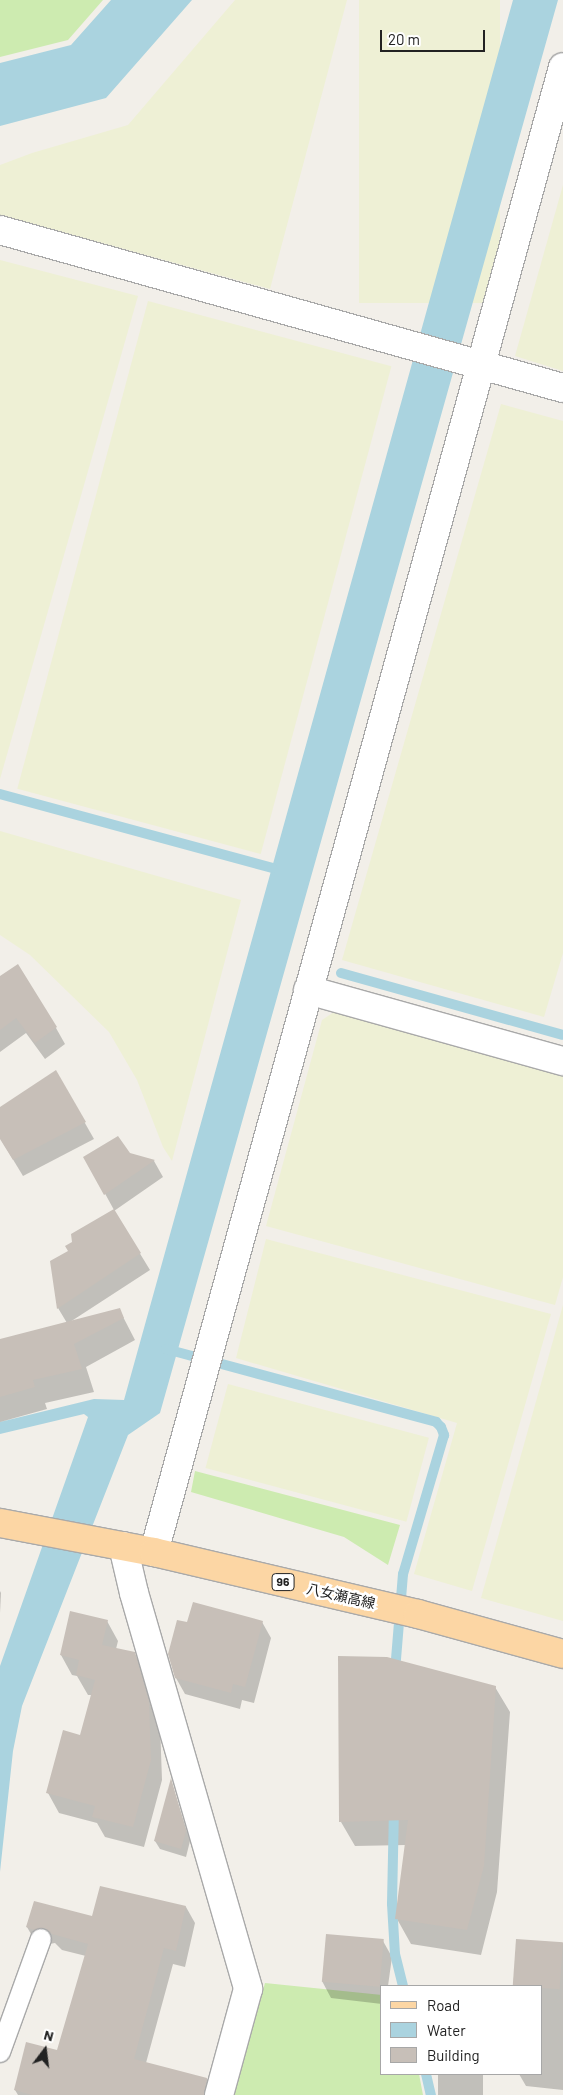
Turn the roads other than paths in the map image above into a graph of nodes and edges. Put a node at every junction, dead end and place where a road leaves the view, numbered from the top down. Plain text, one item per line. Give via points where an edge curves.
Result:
1 (563, 67) edge
2 (0, 230) edge
3 (481, 364) junction
4 (563, 388) edge
5 (308, 990) junction
6 (563, 1061) edge
7 (0, 1523) edge
8 (123, 1546) junction
9 (154, 1552) junction
10 (563, 1654) edge
11 (41, 1939) dead end
12 (0, 2052) edge
13 (219, 2095) edge

1 - 3 street
2 - 3 street
3 - 4 street
3 - 5 street
5 - 6 street
5 - 9 street
7 - 8 main road, 八女瀬高線 / 96
8 - 9 main road, 八女瀬高線 / 96
8 - 13 street via 248,1990
9 - 10 main road, 八女瀬高線 / 96 via 418,1614
11 - 12 lane

